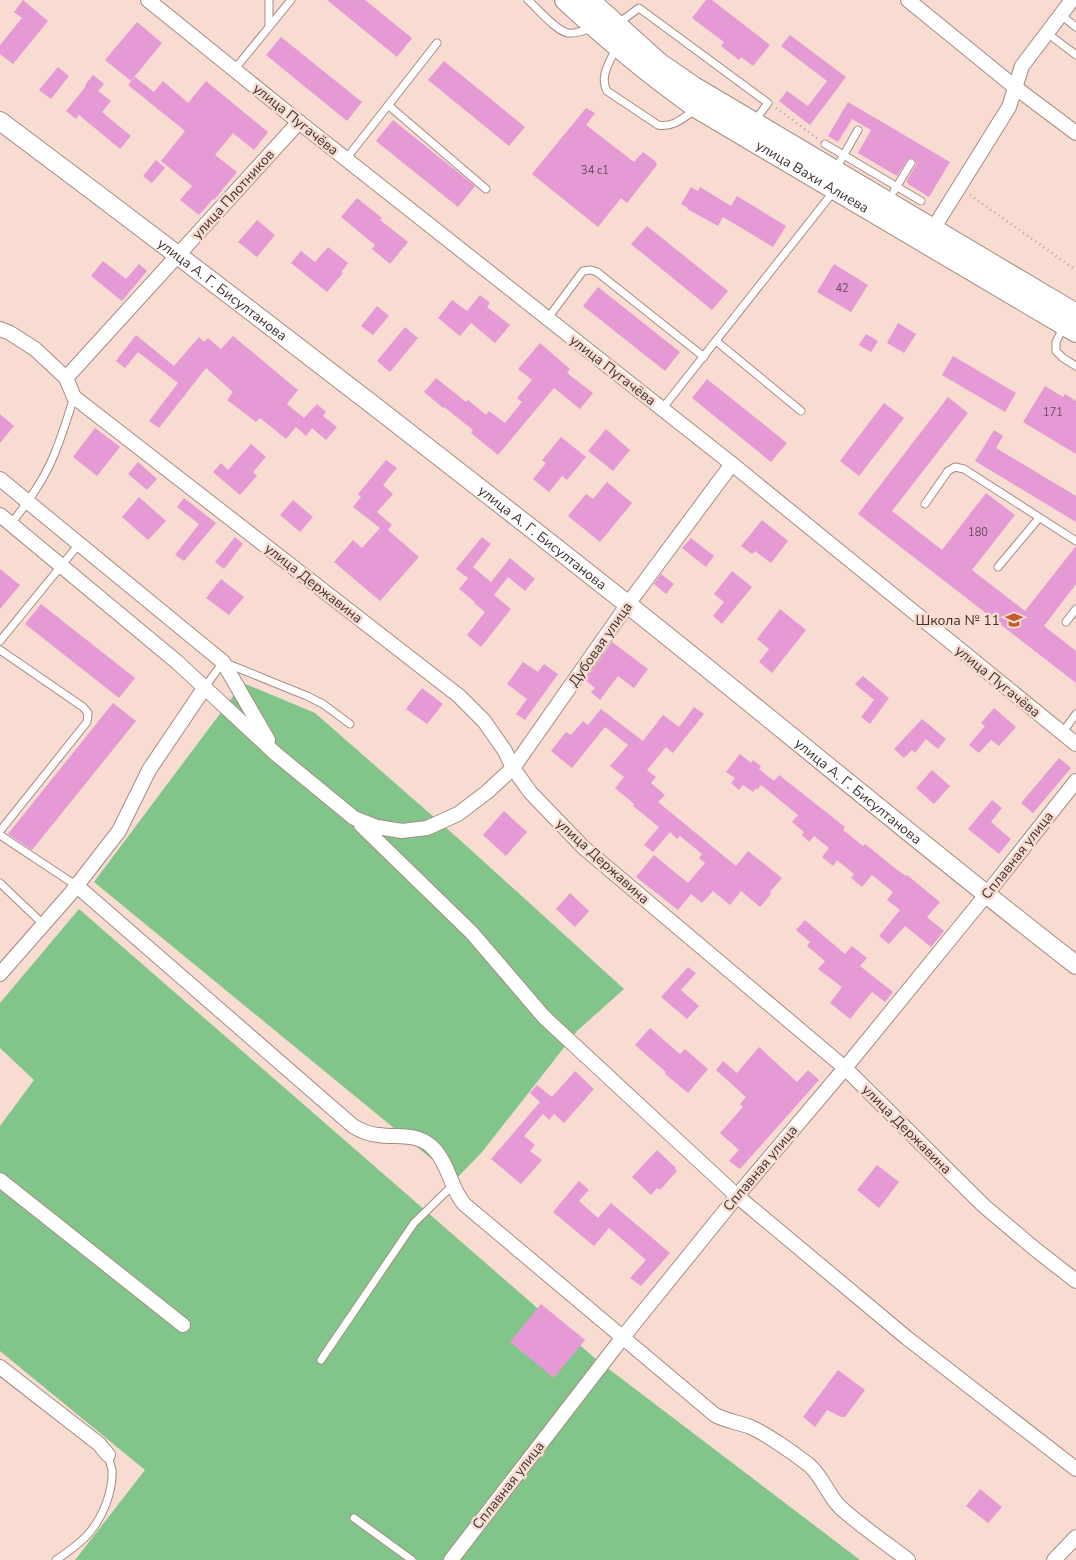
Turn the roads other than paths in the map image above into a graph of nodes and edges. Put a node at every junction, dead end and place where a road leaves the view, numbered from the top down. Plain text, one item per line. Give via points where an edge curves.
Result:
1 (148, 0) edge
2 (269, 0) edge
3 (291, 0) edge
4 (528, 0) edge
5 (565, 0) edge
6 (590, 0) edge
7 (908, 0) edge
8 (1072, 0) edge
9 (1061, 15) junction
10 (616, 24) junction
11 (269, 26) junction
12 (1076, 27) edge
13 (595, 28) junction
14 (1047, 33) junction
15 (438, 43) dead end
16 (617, 46) junction
17 (1076, 55) edge
18 (234, 70) junction
19 (1016, 88) junction
20 (388, 106) junction
21 (697, 108) junction
22 (0, 121) edge
23 (299, 122) junction
24 (754, 122) junction
25 (858, 130) dead end
26 (1076, 133) edge
27 (825, 144) road end
28 (346, 158) junction
29 (911, 163) dead end
30 (838, 172) junction
31 (486, 189) dead end
32 (892, 195) junction
33 (920, 201) dead end
34 (933, 229) junction
35 (178, 254) junction
36 (548, 318) junction
37 (1072, 324) edge
38 (0, 329) edge
39 (716, 341) junction
40 (704, 357) junction
41 (1076, 366) edge
42 (66, 378) junction
43 (74, 397) junction
44 (662, 409) junction
45 (801, 411) dead end
46 (732, 464) junction
47 (0, 478) edge
48 (28, 502) junction
49 (925, 504) dead end
50 (1039, 518) junction
51 (6, 520) edge
52 (1076, 541) edge
53 (80, 544) junction
54 (62, 566) junction
55 (998, 567) dead end
56 (628, 604) junction
57 (1076, 609) edge
58 (1066, 622) dead end
59 (0, 642) edge
60 (0, 650) edge
61 (223, 662) junction
62 (205, 686) junction
63 (1076, 714) edge
64 (350, 724) dead end
65 (1062, 733) junction
66 (1076, 744) edge
67 (276, 754) junction
68 (512, 768) junction
69 (1076, 781) edge
70 (354, 818) junction
71 (0, 831) edge
72 (0, 835) edge
73 (0, 882) edge
74 (77, 886) junction
75 (986, 895) junction
76 (43, 924) junction
77 (1076, 966) edge
78 (0, 974) edge
79 (845, 1068) junction
80 (0, 1180) edge
81 (452, 1186) junction
82 (737, 1196) junction
83 (1076, 1281) edge
84 (184, 1325) dead end
85 (623, 1337) junction
86 (321, 1360) dead end
87 (0, 1367) edge
88 (108, 1455) joint
89 (1076, 1469) edge
90 (354, 1518) dead end
91 (1076, 1537) edge
92 (56, 1560) edge
93 (412, 1560) edge
94 (451, 1560) edge
95 (908, 1560) edge
96 (1054, 1560) edge

1 - 18 street, улица Пугачёва
2 - 11 lane
3 - 11 lane
4 - 13 lane via 567,33
5 - 13 main road, улица Вахи Алиева
6 - 10 main road, улица Вахи Алиева
7 - 19 street
8 - 9 street
9 - 12 lane
9 - 14 street
10 - 24 main road, улица Вахи Алиева via 659,62 694,87
10 - 24 lane via 639,8 768,103
11 - 18 lane
13 - 16 main road, улица Вахи Алиева
14 - 17 lane
14 - 19 street via 1022,66
15 - 20 lane
16 - 21 main road, улица Вахи Алиева
16 - 21 lane via 603,78 607,91 666,127
18 - 23 street, улица Пугачёва
19 - 26 street
19 - 34 street via 1009,107
20 - 28 lane
20 - 31 lane
21 - 30 main road, улица Вахи Алиева
22 - 35 street, улица А. Г. Бисултанова
23 - 28 street, улица Пугачёва
23 - 35 street, улица Плотников
24 - 30 main road, улица Вахи Алиева
25 - 30 lane
27 - 30 lane
28 - 36 street, улица Пугачёва
29 - 32 lane
30 - 32 main road, улица Вахи Алиева
30 - 37 main road, улица Вахи Алиева
30 - 39 lane
32 - 33 lane
32 - 34 main road, улица Вахи Алиева
34 - 37 main road, улица Вахи Алиева
35 - 42 street, улица Плотников
35 - 56 street, улица А. Г. Бисултанова
36 - 40 lane via 583,271 591,270
36 - 44 street, улица Пугачёва
37 - 41 lane via 1056,342 1056,351
38 - 42 street, улица Державина via 35,349
39 - 40 lane
39 - 45 lane
40 - 44 lane
42 - 43 street, улица Державина
43 - 48 lane via 54,457
43 - 68 street, улица Державина via 460,696 484,721 505,751
44 - 46 street, улица Пугачёва
46 - 56 street, Дубовая улица
46 - 65 street, улица Пугачёва
47 - 48 street
48 - 51 lane
48 - 53 street
49 - 50 lane via 948,470 954,467 964,469
50 - 52 lane
50 - 55 lane
51 - 54 street
53 - 54 lane
53 - 61 street
54 - 59 lane
54 - 62 street
56 - 68 street, Дубовая улица
56 - 75 street, улица А. Г. Бисултанова
57 - 58 lane
60 - 71 lane via 88,713 87,722
61 - 62 lane
61 - 64 lane via 307,696
61 - 67 street
62 - 67 street
62 - 74 street via 149,770 119,831
63 - 65 lane
65 - 66 street, улица Пугачёва
67 - 70 street
68 - 70 street, Дубовая улица via 458,814 427,828 402,831 377,828
68 - 79 street, улица Державина via 530,792 584,848
69 - 75 street, Сплавная улица
70 - 82 street via 472,933 544,1016
72 - 74 lane
73 - 76 lane
74 - 76 street
74 - 81 street via 353,1126 376,1135 424,1140 442,1158
75 - 77 street, улица А. Г. Бисултанова
75 - 79 street, Сплавная улица
76 - 78 street
79 - 82 street, Сплавная улица
79 - 83 street, улица Державина via 984,1206
80 - 84 street
81 - 85 street via 464,1204
81 - 86 lane via 414,1223
82 - 85 street, Сплавная улица
82 - 89 street via 907,1338
85 - 94 street, Сплавная улица
85 - 95 street via 715,1415 763,1433 810,1466 840,1508
87 - 88 street via 99,1444
88 - 92 lane via 112,1470 103,1512 89,1533
90 - 93 lane
91 - 96 street

